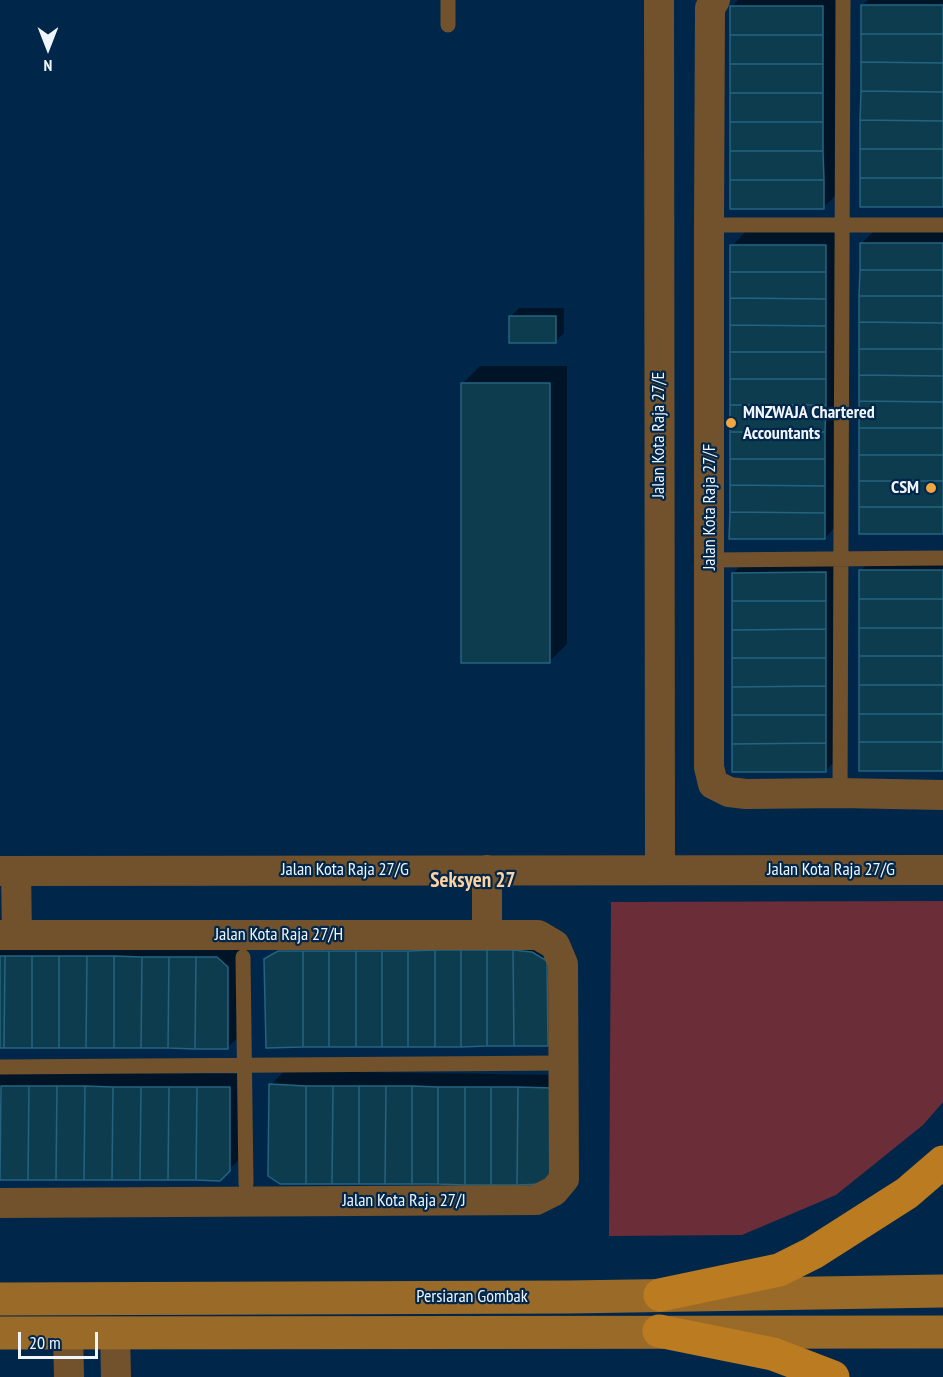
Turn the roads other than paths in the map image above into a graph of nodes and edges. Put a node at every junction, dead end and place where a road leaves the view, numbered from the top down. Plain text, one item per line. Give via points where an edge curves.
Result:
1 (448, 0) edge
2 (659, 0) edge
3 (715, 0) edge
4 (843, 0) edge
5 (448, 25) dead end
6 (659, 225) junction
7 (708, 225) junction
8 (842, 225) junction
9 (943, 225) edge
10 (943, 558) edge
11 (841, 559) junction
12 (660, 560) junction
13 (710, 560) junction
14 (840, 793) junction
15 (943, 795) edge
16 (487, 870) junction
17 (660, 870) junction
18 (943, 870) edge
19 (8, 871) edge
20 (8, 935) edge
21 (488, 935) junction
22 (555, 945) joint
23 (243, 957) dead end
24 (563, 1063) junction
25 (244, 1065) junction
26 (0, 1067) edge
27 (943, 1162) edge
28 (246, 1184) dead end
29 (0, 1203) edge
30 (943, 1291) edge
31 (660, 1295) junction
32 (0, 1299) edge
33 (659, 1331) junction
34 (68, 1332) junction
35 (943, 1332) edge
36 (0, 1333) edge
37 (115, 1333) junction
38 (69, 1377) edge
39 (116, 1377) edge
40 (833, 1377) edge

1 - 5 lane
2 - 6 street, Jalan Kota Raja 27/E
3 - 7 street, Jalan Kota Raja 27/F via 710,8
4 - 8 lane
6 - 7 street
6 - 12 street, Jalan Kota Raja 27/E
7 - 8 lane
7 - 13 street, Jalan Kota Raja 27/F
8 - 9 lane
8 - 11 lane
10 - 11 lane
11 - 13 lane
11 - 14 lane
12 - 13 street
12 - 17 street, Jalan Kota Raja 27/E
13 - 14 street, Jalan Kota Raja 27/F via 709,767 713,784 729,792 746,794
14 - 15 street, Jalan Kota Raja 27/F
16 - 17 street, Jalan Kota Raja 27/G
16 - 19 street, Jalan Kota Raja 27/G
16 - 21 street
17 - 18 street, Jalan Kota Raja 27/G
19 - 20 street
20 - 21 street, Jalan Kota Raja 27/H
21 - 22 street, Jalan Kota Raja 27/H via 538,935
22 - 24 street, Jalan Kota Raja 27/J via 563,964
23 - 25 lane
24 - 25 lane
24 - 29 street, Jalan Kota Raja 27/J via 564,1179 554,1191 536,1200
25 - 26 lane
25 - 28 lane
27 - 31 main road via 907,1193 779,1270
30 - 31 main road, Persiaran Gombak
31 - 32 main road, Persiaran Gombak
33 - 35 main road, Persiaran Gombak
33 - 37 main road, Persiaran Gombak
33 - 40 main road via 773,1354
34 - 36 main road, Persiaran Gombak
34 - 37 main road, Persiaran Gombak
34 - 38 street
37 - 39 street

